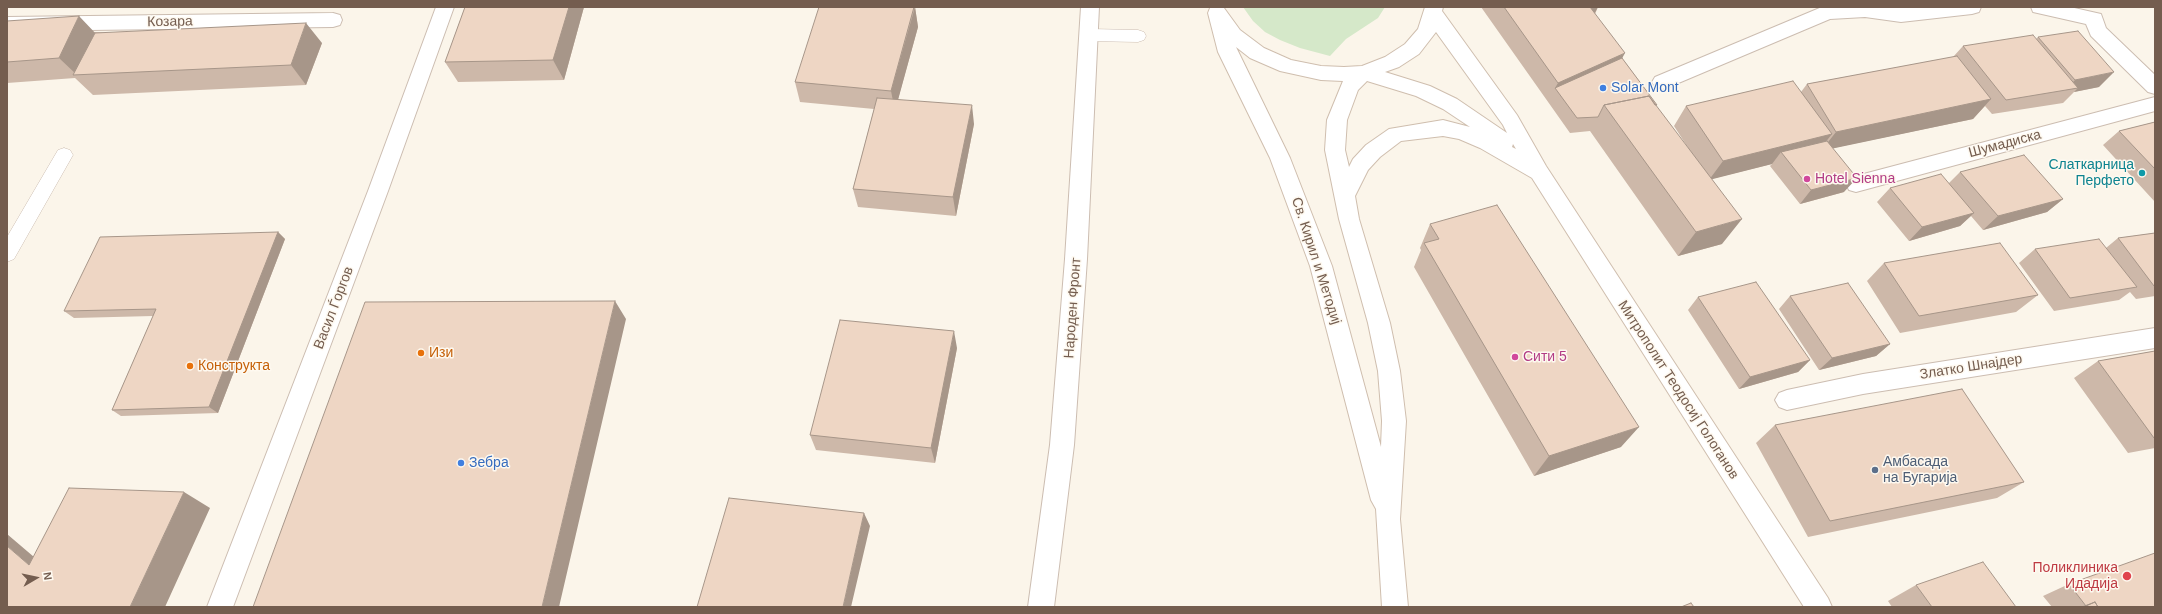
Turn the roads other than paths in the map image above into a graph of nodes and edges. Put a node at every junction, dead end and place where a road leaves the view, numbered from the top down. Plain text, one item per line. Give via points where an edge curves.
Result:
1 (445, 7) edge
2 (1090, 7) edge
3 (1972, 7) edge
4 (2040, 7) edge
5 (1217, 10) edge
6 (1434, 10) edge
7 (2096, 13) edge
8 (332, 20) dead end
9 (7, 24) edge
10 (1089, 35) junction
11 (1138, 36) dead end
12 (1364, 73) junction
13 (1662, 82) dead end
14 (2155, 87) edge
15 (2155, 104) edge
16 (64, 155) dead end
17 (1539, 172) junction
18 (1856, 184) edge
19 (1344, 196) junction
20 (7, 254) edge
21 (2155, 338) edge
22 (1787, 400) dead end
23 (1388, 519) junction
24 (220, 607) edge
25 (1041, 607) edge
26 (1395, 607) edge
27 (1819, 607) edge

1 - 24 street, Васил Ѓоргов
2 - 10 street, Народен Фронт
3 - 13 street via 1901,15 1865,10 1828,12
4 - 7 street
5 - 12 street via 1233,35 1257,53 1287,66 1332,74
5 - 23 street, Св. Кирил и Методиј via 1228,52 1280,158 1321,266
6 - 12 street via 1427,32 1412,49 1392,62
6 - 17 street, Митрополит Теодосиј Гологанов via 1510,120
7 - 14 street via 2098,31
8 - 9 street, Козара
10 - 11 lane
10 - 25 street, Народен Фронт via 1062,445
12 - 17 street, Митрополит Теодосиј Гологанов via 1423,91 1450,104 1490,130
12 - 19 street, Св. Кирил и Методиј via 1350,86 1337,120 1335,150
15 - 18 street, Шумадиска
16 - 20 lane
17 - 19 street via 1487,142 1462,132 1443,128 1423,130 1396,134 1373,151 1360,165
17 - 27 street, Митрополит Теодосиј Гологанов
19 - 23 street, Св. Кирил и Методиј via 1379,323 1389,371 1394,421
21 - 22 street, Златко Шнајдер via 1862,384
23 - 26 street, Св. Кирил и Методиј

